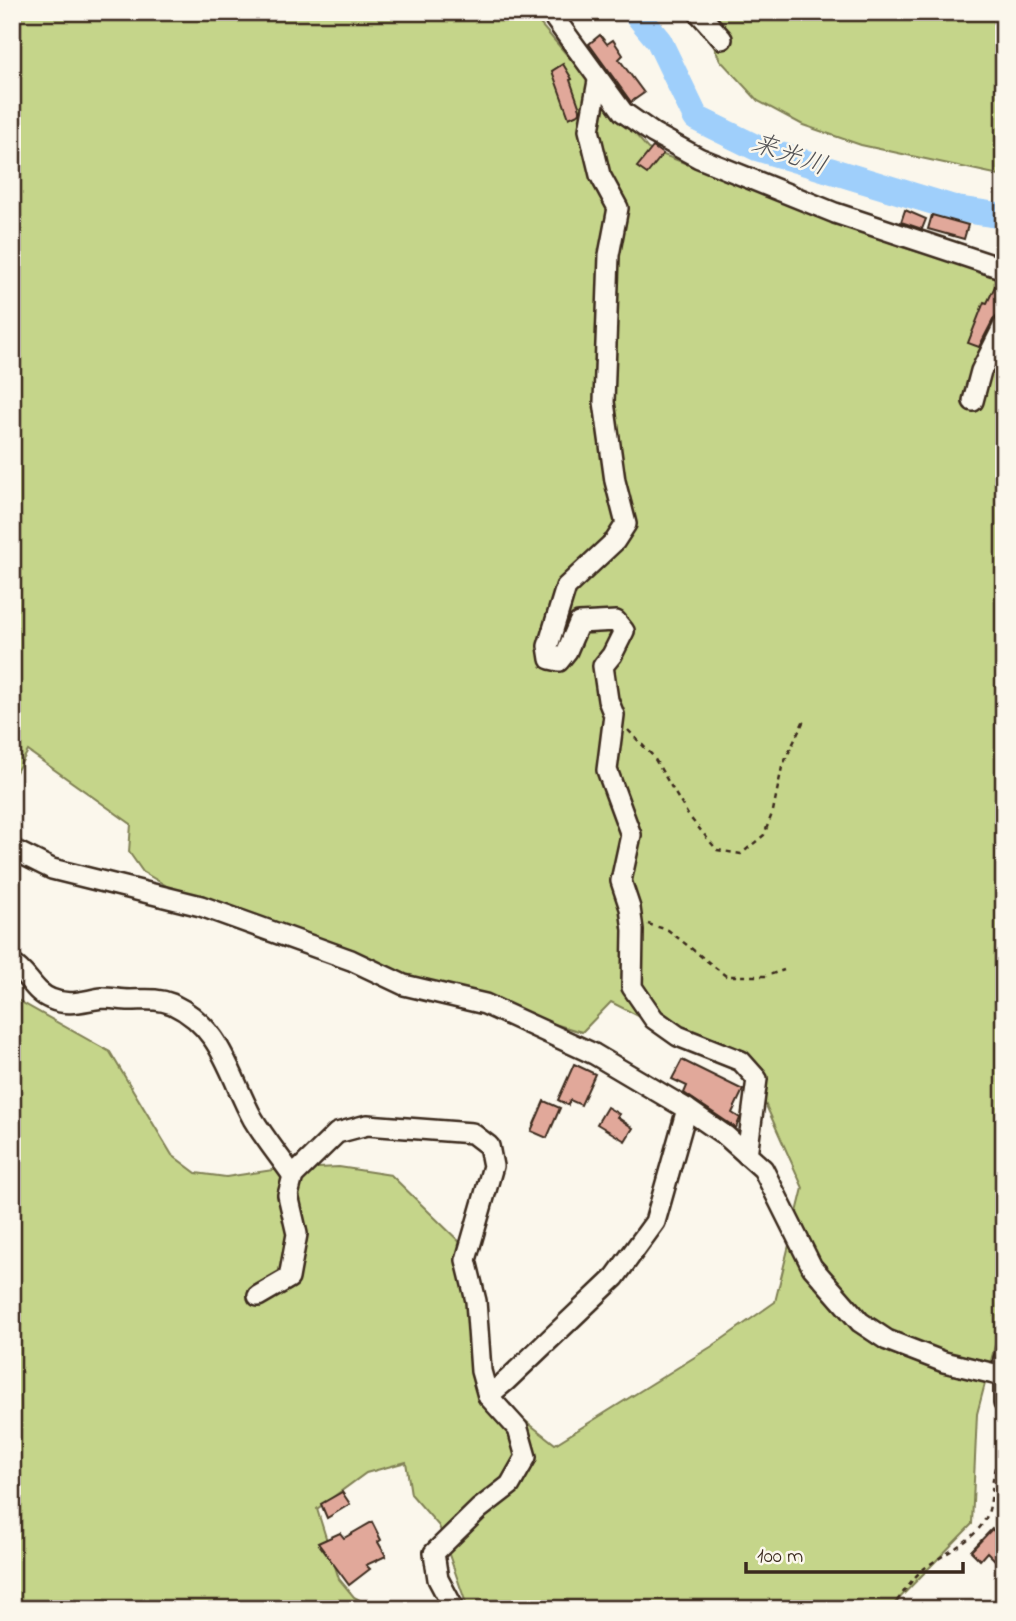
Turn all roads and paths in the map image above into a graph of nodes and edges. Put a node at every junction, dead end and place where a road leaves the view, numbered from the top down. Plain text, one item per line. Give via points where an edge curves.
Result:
1 (550, 12) edge
2 (698, 12) edge
3 (722, 39) dead end
4 (598, 81) junction
5 (1004, 269) edge
6 (1004, 325) edge
7 (973, 401) dead end
8 (614, 715) junction
9 (805, 718) dead end
10 (12, 849) edge
11 (632, 919) junction
12 (12, 964) edge
13 (784, 970) dead end
14 (687, 1108) junction
15 (747, 1154) junction
16 (293, 1176) junction
17 (258, 1296) dead end
18 (1004, 1359) edge
19 (1003, 1376) edge
20 (488, 1396) junction
21 (1004, 1403) edge
22 (1004, 1450) edge
23 (454, 1609) edge
24 (891, 1609) edge

1 - 4 street
2 - 3 street
4 - 5 street via 623,112 699,158 835,213
4 - 8 street via 589,130 600,175 618,208 608,267 604,402 626,524 615,541 566,587 548,646 550,659 559,660 568,651 579,623 616,621 624,631 603,666
6 - 7 street via 981,370
8 - 9 path via 653,756 688,815 718,850 741,854 764,835 782,767
8 - 11 street via 607,770 631,835 621,881
10 - 14 street via 52,869 188,902 257,925 404,985 485,1004 594,1054
11 - 13 path via 668,930 726,975 766,976
11 - 15 street via 632,986 654,1019 678,1036 741,1061 757,1079
12 - 16 street via 53,1001 71,1004 148,998 190,1014 221,1051 253,1118
14 - 15 street
14 - 20 street via 655,1222 615,1277
15 - 19 street via 763,1169 812,1267 860,1322 887,1340 944,1362
16 - 17 street via 288,1195 297,1234 289,1278
16 - 20 street via 337,1133 367,1125 472,1133 489,1146 493,1166 466,1260
18 - 19 street
19 - 21 street
20 - 23 street via 517,1429 526,1457 510,1485 435,1553 439,1579
22 - 24 path via 995,1460 986,1519 979,1529 918,1574

